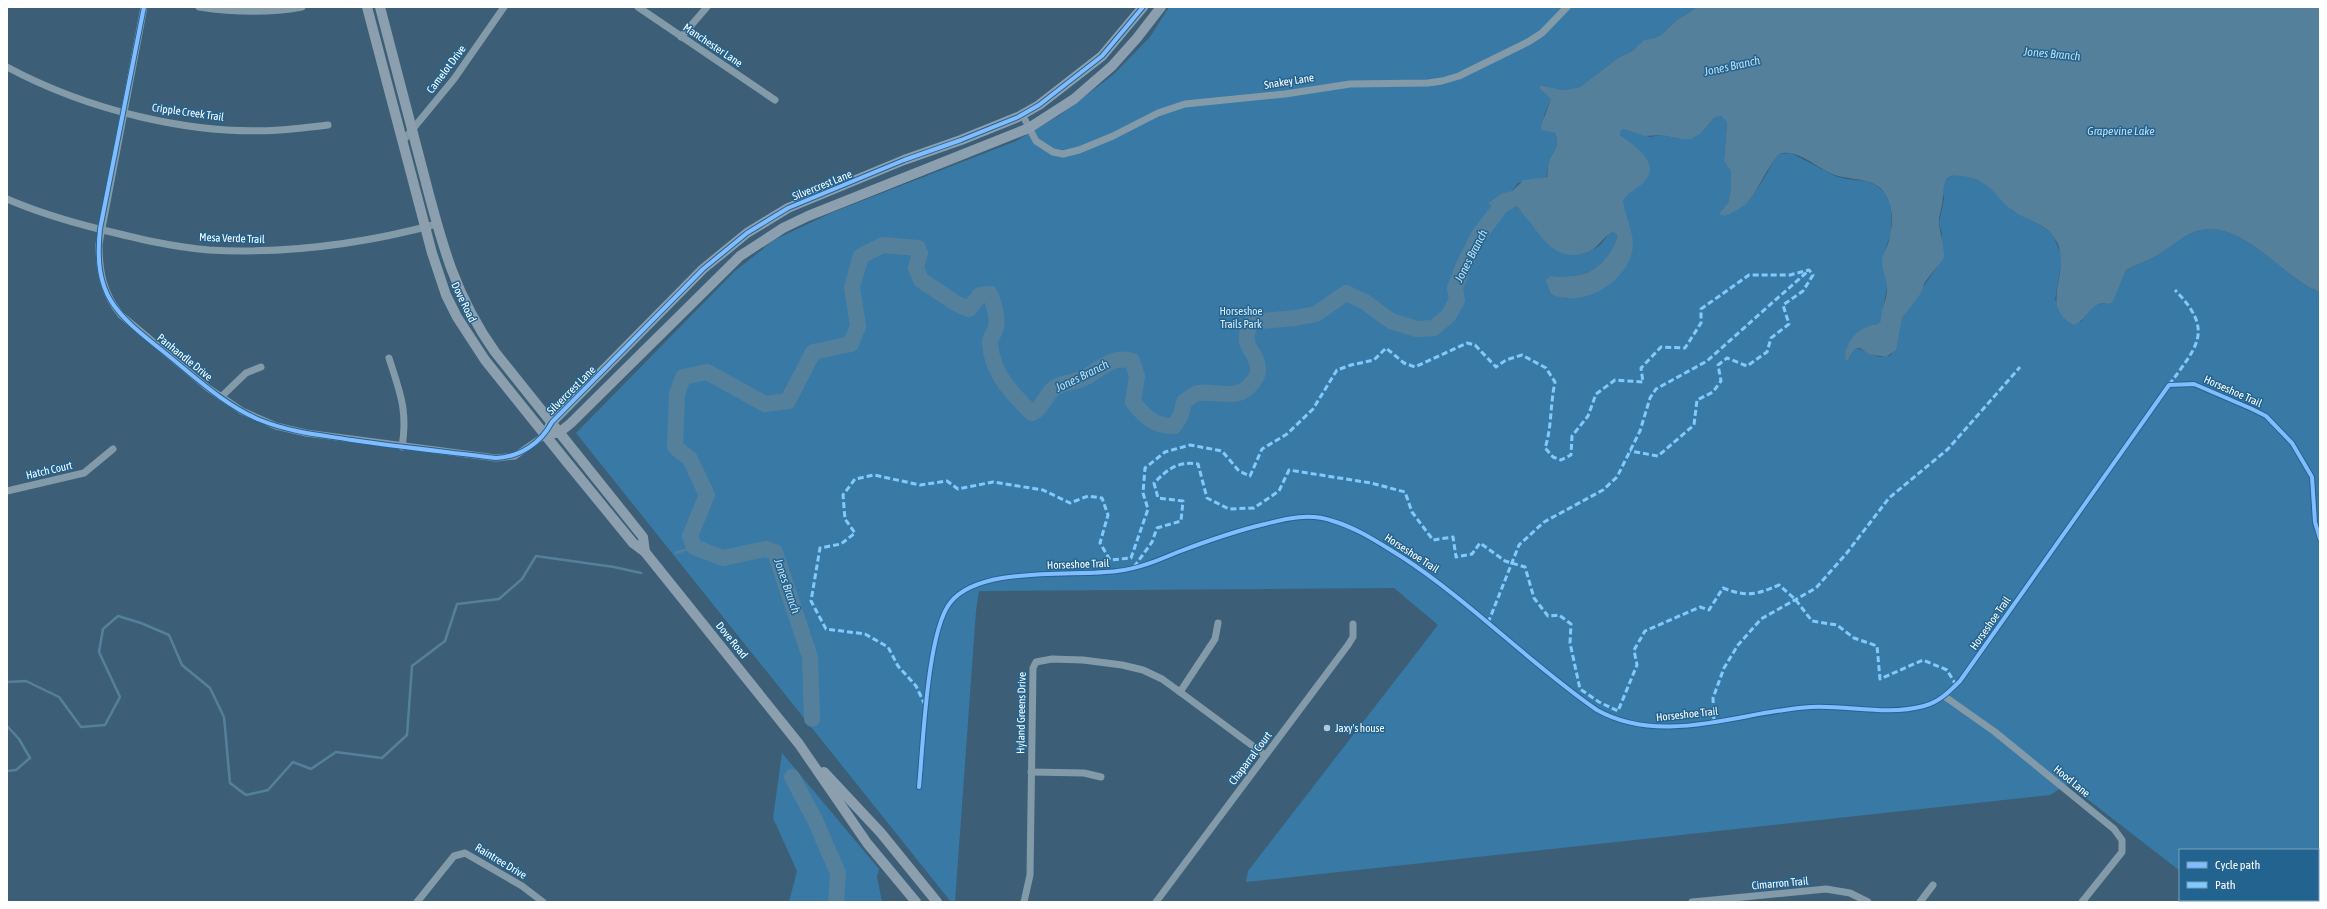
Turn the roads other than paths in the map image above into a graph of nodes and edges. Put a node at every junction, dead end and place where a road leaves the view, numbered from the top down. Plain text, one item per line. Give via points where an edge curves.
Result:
1 (144, 7) edge
2 (199, 7) edge
3 (302, 7) edge
4 (367, 7) edge
5 (380, 7) edge
6 (504, 7) edge
7 (638, 7) edge
8 (707, 7) edge
9 (1143, 7) edge
10 (1161, 7) edge
11 (1567, 7) edge
12 (681, 37) junction
13 (7, 67) edge
14 (775, 100) dead end
15 (124, 112) junction
16 (1022, 114) junction
17 (328, 125) dead end
18 (1029, 128) junction
19 (412, 130) junction
20 (402, 142) junction
21 (7, 199) edge
22 (437, 224) junction
23 (424, 227) junction
24 (100, 229) junction
25 (389, 358) dead end
26 (261, 367) dead end
27 (221, 397) junction
28 (552, 422) junction
29 (560, 432) junction
30 (545, 435) junction
31 (402, 447) junction
32 (113, 449) dead end
33 (7, 491) edge
34 (646, 552) junction
35 (1218, 623) dead end
36 (1354, 624) dead end
37 (1180, 692) junction
38 (1944, 696) dead end
39 (799, 744) junction
40 (1265, 755) junction
41 (1031, 772) junction
42 (1101, 776) dead end
43 (1933, 885) dead end
44 (417, 902) edge
45 (543, 902) edge
46 (916, 902) edge
47 (937, 902) edge
48 (1024, 902) edge
49 (1156, 902) edge
50 (1692, 902) edge
51 (1868, 902) edge
52 (1920, 902) edge
53 (2082, 902) edge

1 - 15 street, Panhandle Drive
2 - 3 street via 271,10
4 - 20 main road, Dove Road
5 - 19 main road, Dove Road
6 - 19 street, Camelot Drive via 454,80
7 - 12 street, Manchester Lane
8 - 12 street
9 - 16 main road, Silvercrest Lane via 1102,56 1059,92
10 - 18 main road, Silvercrest Lane via 1112,66 1074,99
11 - 18 street, Snakey Lane via 1542,34 1459,76 1442,81 1428,84 1350,84 1269,96 1185,104 1158,113 1079,150 1063,154 1042,146
12 - 14 street, Manchester Lane
13 - 15 street, Cripple Creek Trail via 44,85
15 - 17 street, Cripple Creek Trail via 162,122 254,130
15 - 24 street, Panhandle Drive
16 - 18 street, Snakey Lane
16 - 28 main road, Silvercrest Lane via 788,208 747,232 703,269
18 - 29 main road, Silvercrest Lane via 808,216 758,244 740,256 712,282
19 - 20 street, Camelot Drive
19 - 22 main road, Dove Road
20 - 23 main road, Dove Road
21 - 24 street, Mesa Verde Trail via 57,218
22 - 23 street, Mesa Verde Trail
22 - 28 main road, Dove Road via 458,290 472,317 495,352
23 - 24 street, Mesa Verde Trail via 350,243 267,250 208,250
23 - 30 main road, Dove Road via 446,295 457,318 485,360
24 - 27 street, Panhandle Drive via 101,273 111,304 137,330
25 - 31 street via 404,405
26 - 27 street via 246,373
27 - 31 street, Panhandle Drive via 242,411 276,426
28 - 29 main road, Dove Road
28 - 30 main road, Silvercrest Lane
29 - 30 main road, Silvercrest Lane
29 - 34 main road, Dove Road via 643,537
30 - 31 street, Panhandle Drive via 526,450 506,458
30 - 34 main road, Dove Road via 633,543
32 - 33 street, Hatch Court via 84,473
34 - 39 main road, Dove Road
35 - 37 street via 1215,640
36 - 40 street, Chaparral Court via 1353,637 1348,645
37 - 40 street, Hyland Greens Drive
37 - 41 street, Hyland Greens Drive via 1143,670 1122,665 1083,660 1040,660 1033,668
38 - 53 street, Hood Lane via 1995,732 2114,829 2122,840 2122,852
39 - 46 main road, Dove Road via 868,843
39 - 47 main road, Dove Road via 881,833
40 - 49 street, Chaparral Court
41 - 42 street via 1084,773
41 - 48 street, Hyland Greens Drive via 1030,875
43 - 52 street
44 - 45 street, Raintree Drive via 454,856 465,853 522,886
50 - 51 street, Cimarron Trail via 1826,889 1850,893

